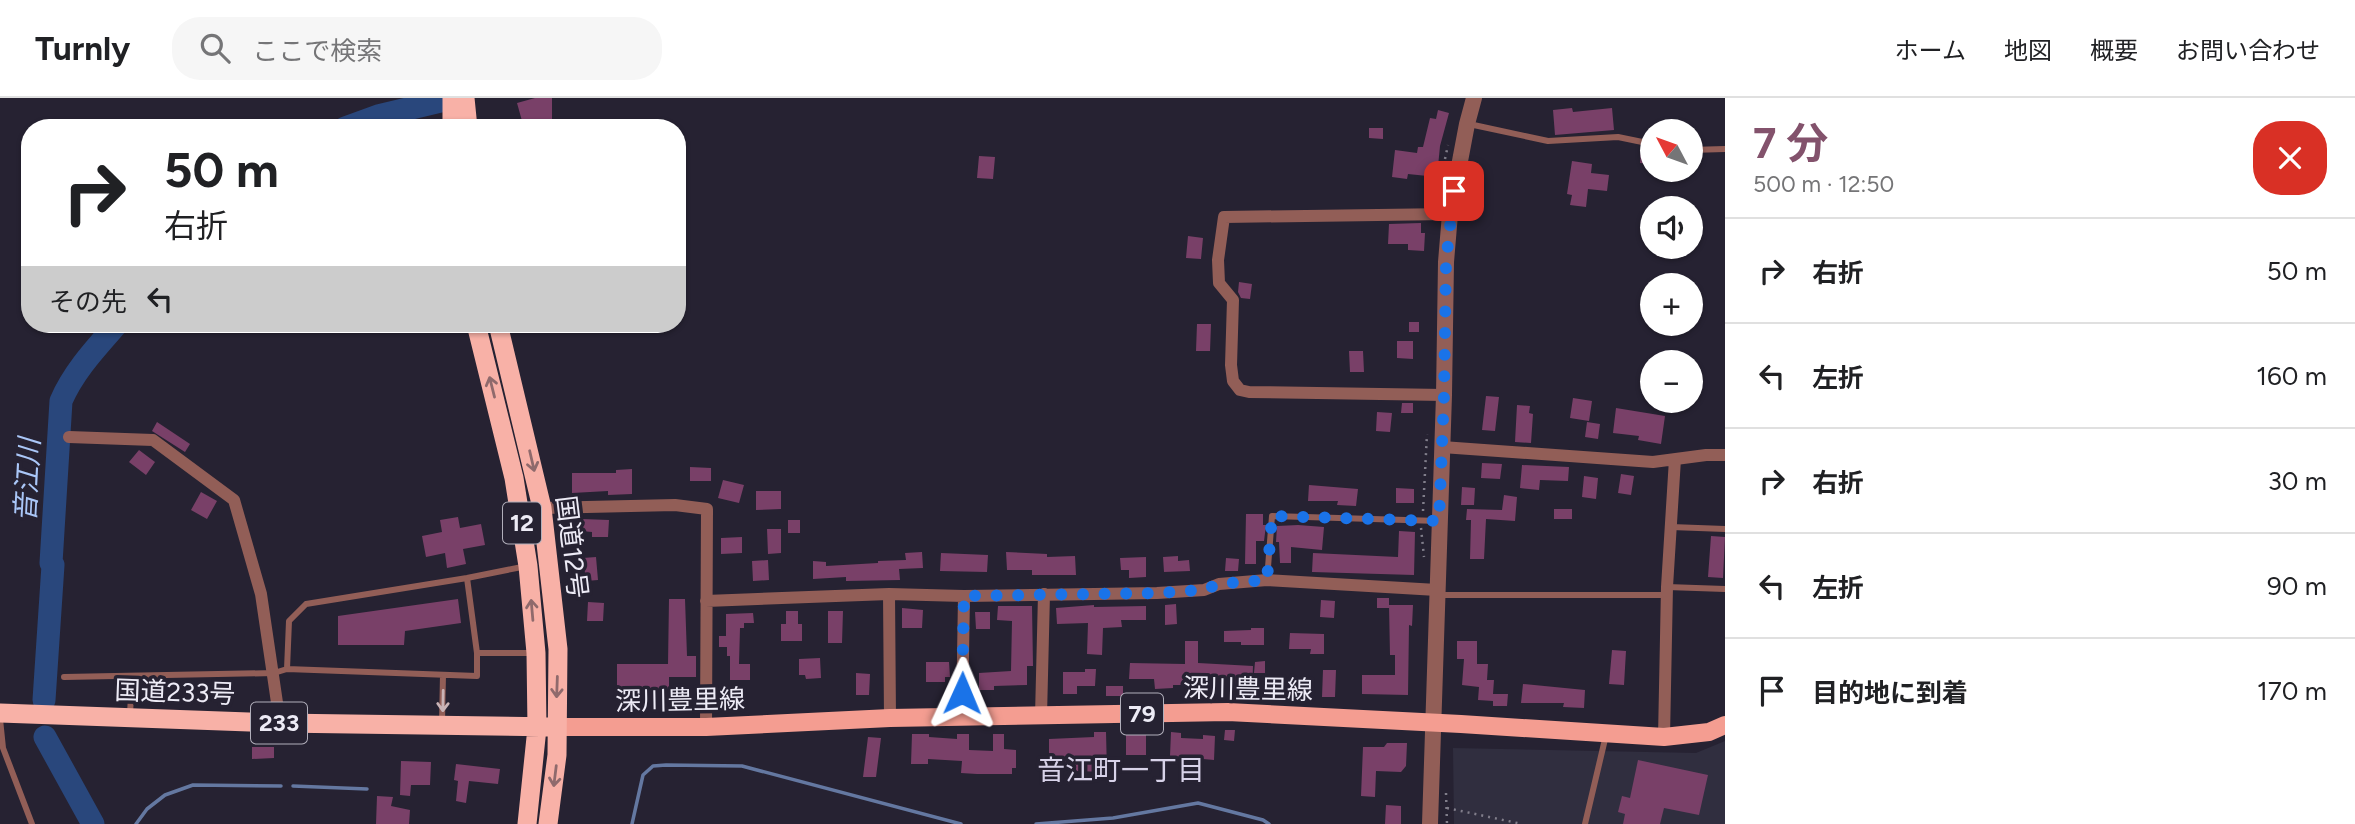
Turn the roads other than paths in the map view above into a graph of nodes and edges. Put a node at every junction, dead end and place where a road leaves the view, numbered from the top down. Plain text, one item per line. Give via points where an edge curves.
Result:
1 (452, 98) edge
2 (466, 98) edge
3 (1474, 98) edge
4 (452, 119) edge
5 (467, 119) edge
6 (1467, 124) junction
7 (1640, 142) edge
8 (1725, 149) edge
9 (1703, 150) edge
10 (1450, 214) junction
11 (478, 333) edge
12 (500, 333) edge
13 (1444, 395) junction
14 (69, 438) dead end
15 (1442, 447) junction
16 (1725, 455) edge
17 (1675, 459) junction
18 (542, 508) junction
19 (1439, 521) junction
20 (1670, 527) junction
21 (1725, 529) edge
22 (528, 566) junction
23 (467, 579) junction
24 (1267, 580) junction
25 (1725, 589) edge
26 (1667, 591) junction
27 (1437, 593) junction
28 (890, 594) junction
29 (1044, 594) junction
30 (964, 596) junction
31 (706, 601) junction
32 (477, 653) junction
33 (536, 653) junction
34 (287, 669) junction
35 (274, 673) junction
36 (443, 675) junction
37 (64, 677) dead end
38 (132, 677) junction
39 (0, 713) edge
40 (130, 716) junction
41 (1041, 716) junction
42 (962, 717) junction
43 (890, 718) junction
44 (0, 719) edge
45 (1433, 722) junction
46 (280, 723) junction
47 (1725, 725) edge
48 (442, 727) junction
49 (537, 727) junction
50 (557, 727) junction
51 (706, 727) junction
52 (1606, 734) junction
53 (1664, 737) junction
54 (32, 824) edge
55 (527, 824) edge
56 (548, 824) edge
57 (1430, 824) edge
58 (1586, 824) edge

1 - 4 highway
2 - 5 highway
3 - 6 street
6 - 7 lane via 1548,141 1618,137
6 - 10 street
8 - 9 lane
10 - 13 street
10 - 13 street via 1224,216 1218,260 1219,283 1233,300 1231,365 1233,381 1240,390
22 -> 11 highway, 国道12号 / 12 via 514,478
12 -> 18 highway, 国道12号 / 12
13 - 15 street
14 - 35 street via 153,440 234,500 261,594
15 - 17 street via 1653,462
15 - 19 street
16 - 17 street
17 - 20 street
18 - 31 street via 675,505 707,509
18 -> 50 highway, 国道12号 / 12 via 558,649
19 - 24 lane via 1272,516
19 - 27 street
20 - 21 lane
20 - 26 street
22 - 23 lane
33 -> 22 highway, 国道12号 / 12
23 - 32 lane
23 - 34 lane via 306,604 289,621
24 - 27 street
24 - 29 street via 1157,593
25 - 26 lane
26 - 27 lane
26 - 53 street
27 - 45 street
28 - 30 street
28 - 31 street
28 - 43 street
29 - 30 street
29 - 41 street
30 - 42 street
31 - 51 street
32 - 33 lane
32 - 36 lane via 477,676
33 - 49 highway, 国道12号 / 12
34 - 35 lane
34 - 36 lane
35 - 38 lane
35 - 46 street
36 -> 48 lane
37 - 38 lane
38 - 40 lane
39 - 40 highway, 国道233号 / 233
40 - 46 highway, 国道233号 / 233
41 - 42 main road, 深川豊里線 / 79
41 - 45 main road, 深川豊里線 / 79 via 1228,712
42 - 43 main road, 深川豊里線 / 79
43 - 51 main road, 深川豊里線 / 79
44 - 54 lane via 3,748
45 - 52 main road, 深川豊里線 / 79
45 - 57 street
46 - 48 highway, 国道233号 / 233
47 - 53 main road, 深川豊里線 / 79 via 1709,732
48 - 49 highway, 国道233号 / 233
49 - 50 highway, 国道233号 / 233
49 - 55 highway, 国道12号 / 12
50 - 51 main road, 深川豊里線 / 79
50 -> 56 highway, 国道12号 / 12
52 - 53 main road, 深川豊里線 / 79
52 - 58 lane

